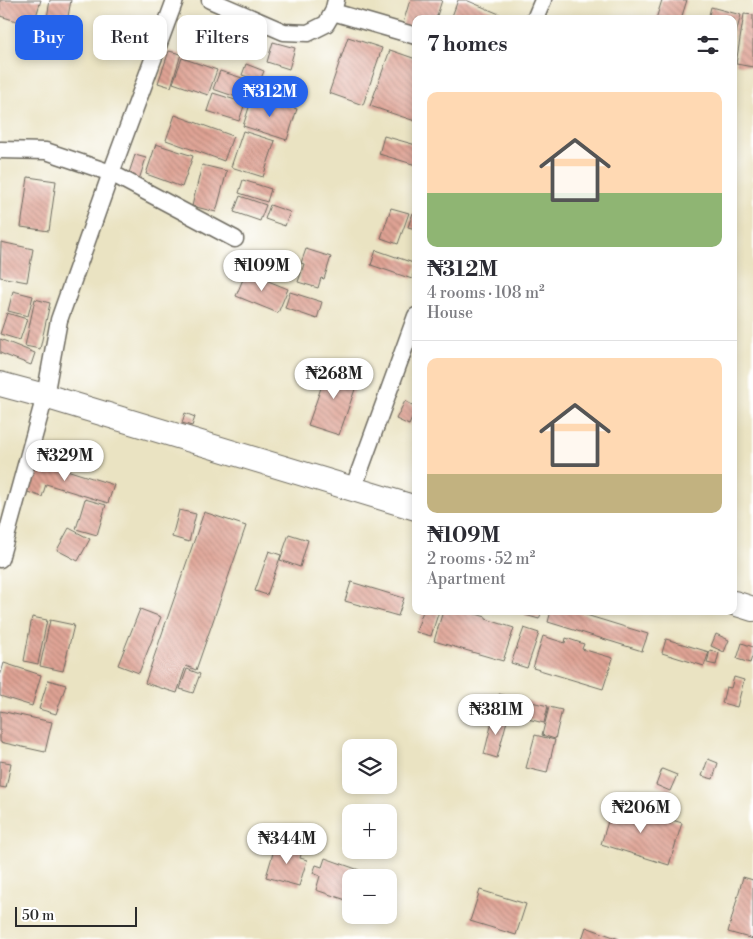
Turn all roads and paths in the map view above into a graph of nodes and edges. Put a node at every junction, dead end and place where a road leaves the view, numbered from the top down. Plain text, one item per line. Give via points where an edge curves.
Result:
1 (175, 0) edge
2 (210, 0) edge
3 (540, 1) edge
4 (334, 6) edge
5 (535, 15) edge
6 (412, 35) edge
7 (0, 150) edge
8 (111, 173) junction
9 (235, 238) dead end
10 (412, 327) edge
11 (0, 384) edge
12 (45, 396) junction
13 (352, 489) junction
14 (412, 507) edge
15 (0, 559) edge
16 (737, 604) edge
17 (753, 609) edge

1 - 8 street
2 - 4 street via 284,32 308,33 326,24
3 - 5 street
4 - 6 street
7 - 8 street via 46,151
8 - 9 street
8 - 12 street via 59,320
10 - 13 street
11 - 12 main road
12 - 13 main road
12 - 15 street
13 - 14 main road
16 - 17 main road

